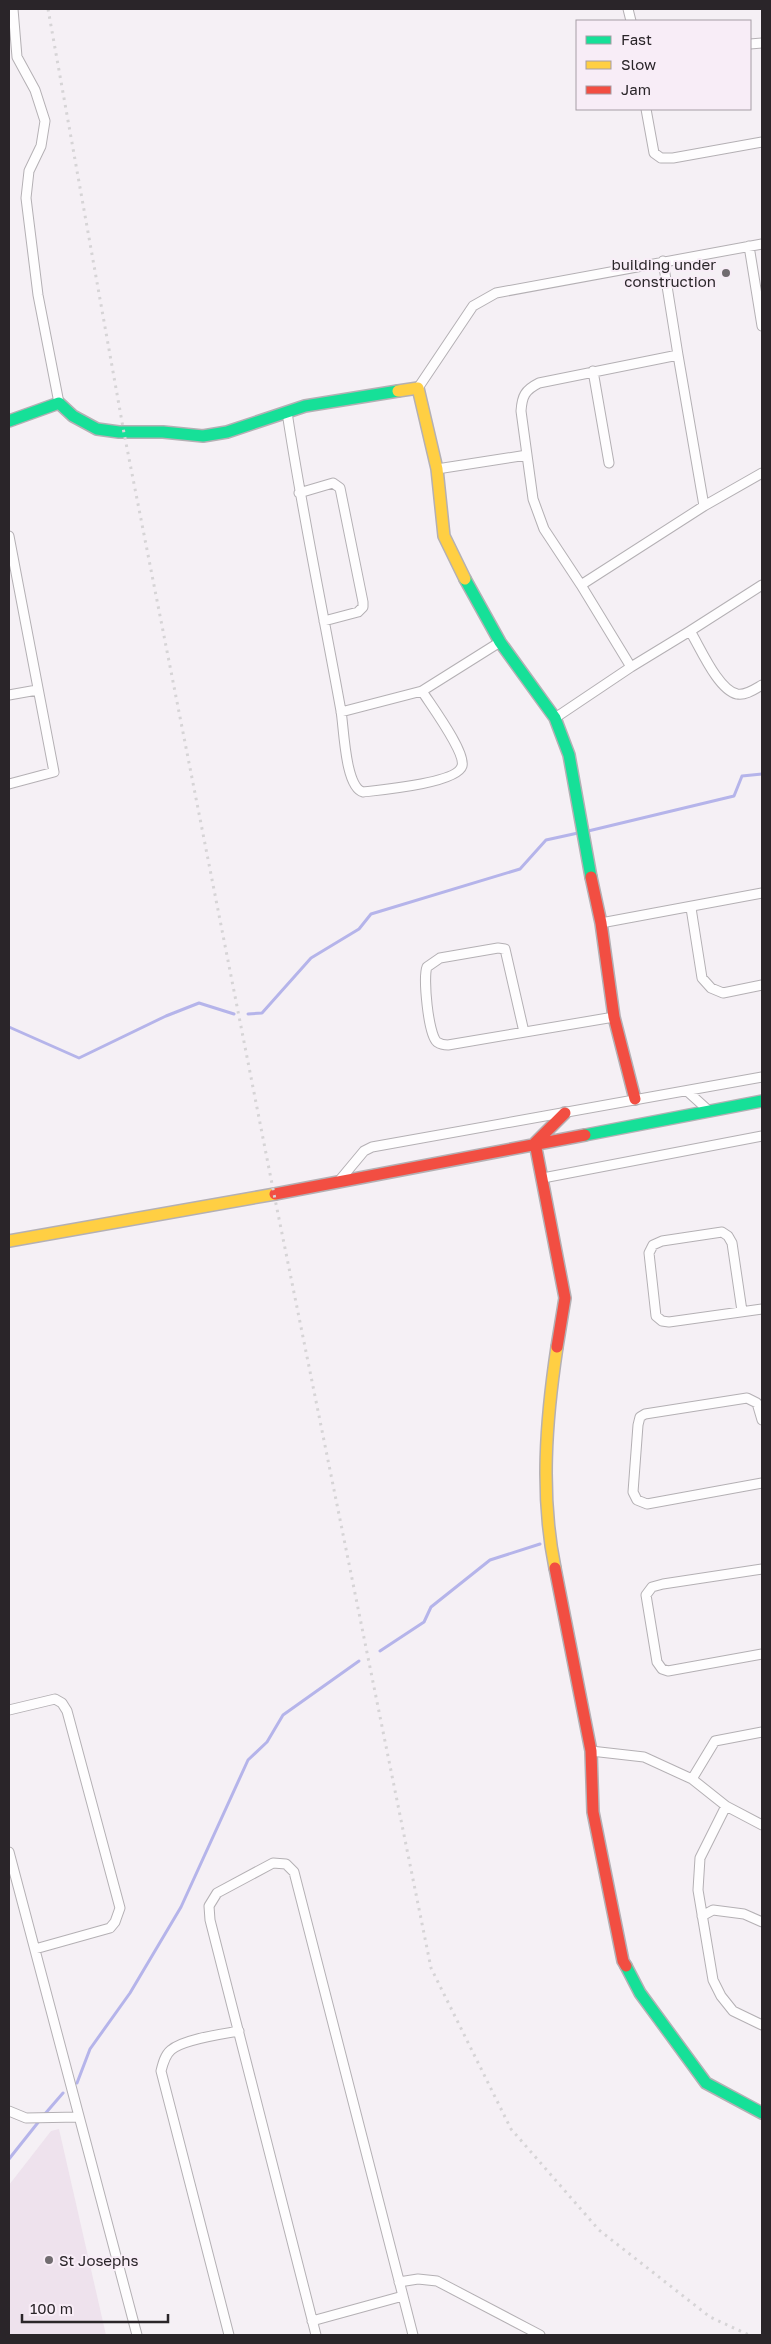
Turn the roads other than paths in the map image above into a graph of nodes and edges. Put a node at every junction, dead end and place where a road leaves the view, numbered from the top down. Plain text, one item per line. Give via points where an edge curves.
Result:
1 (13, 9) edge
2 (646, 110) edge
3 (762, 142) edge
4 (762, 244) edge
5 (749, 246) junction
6 (663, 261) junction
7 (762, 326) edge
8 (678, 356) junction
9 (593, 371) junction
10 (418, 388) junction
11 (59, 403) junction
12 (287, 412) junction
13 (9, 421) edge
14 (527, 455) junction
15 (609, 463) dead end
16 (437, 469) junction
17 (762, 473) edge
18 (299, 493) junction
19 (704, 506) junction
20 (9, 536) edge
21 (581, 585) junction
22 (762, 585) edge
23 (324, 621) junction
24 (690, 631) junction
25 (500, 642) junction
26 (631, 667) junction
27 (762, 685) edge
28 (37, 690) junction
29 (422, 691) junction
30 (9, 695) edge
31 (341, 712) junction
32 (555, 718) junction
33 (9, 784) edge
34 (762, 893) edge
35 (691, 908) junction
36 (602, 923) junction
37 (762, 985) edge
38 (614, 1017) junction
39 (524, 1032) junction
40 (762, 1077) edge
41 (687, 1090) junction
42 (634, 1099) junction
43 (762, 1101) edge
44 (708, 1110) junction
45 (565, 1113) junction
46 (762, 1136) edge
47 (535, 1143) junction
48 (543, 1178) junction
49 (338, 1181) junction
50 (9, 1241) edge
51 (762, 1309) edge
52 (742, 1311) junction
53 (762, 1420) edge
54 (762, 1483) edge
55 (762, 1569) edge
56 (762, 1654) edge
57 (9, 1710) edge
58 (762, 1732) edge
59 (592, 1751) junction
60 (692, 1779) junction
61 (726, 1806) junction
62 (762, 1825) edge
63 (9, 1852) edge
64 (702, 1916) junction
65 (762, 1922) edge
66 (35, 1948) junction
67 (762, 2025) edge
68 (239, 2031) junction
69 (9, 2111) edge
70 (762, 2113) edge
71 (79, 2117) junction
72 (399, 2282) junction
73 (402, 2296) junction
74 (312, 2321) junction
75 (136, 2335) edge
76 (229, 2335) edge
77 (316, 2335) edge
78 (413, 2335) edge
79 (540, 2335) edge

1 - 11 street via 17,57 35,90 45,121 41,146 30,171 26,198 38,295
2 - 3 street via 654,153 661,158
4 - 5 street
5 - 6 street
5 - 7 street
6 - 8 street
6 - 10 street via 496,293 473,306
8 - 9 street
8 - 19 street
9 - 14 street via 528,388 522,398 521,411
9 - 15 street
10 - 12 street via 304,406
10 - 16 street
11 - 12 street via 75,418 108,433 163,432 214,436
11 - 13 street
12 - 18 street
14 - 16 street
14 - 21 street via 533,499 544,529
16 - 25 street via 444,536
17 - 19 street
18 - 23 street
18 - 23 street via 333,482 340,488 363,602 358,612
19 - 21 street
20 - 28 street
21 - 26 street
22 - 24 street
23 - 31 street
24 - 26 street
24 - 27 street via 723,687 737,695
25 - 29 street
25 - 32 street
26 - 32 street
28 - 30 street
28 - 33 street via 54,772
29 - 31 street
29 - 31 street via 458,748 462,760 458,770 440,779 363,792 357,790 350,778
32 - 36 street via 569,755
34 - 35 street
35 - 36 street
35 - 37 street via 702,978 711,988 723,993
36 - 38 street
38 - 39 street
38 - 42 street
39 - 39 street via 448,1045 436,1042 425,980 427,967 440,958 505,949
40 - 41 street
41 - 42 street
41 - 44 street
42 - 45 street
43 - 44 street
44 - 47 street
45 - 47 street
45 - 49 street via 372,1147 364,1151
46 - 48 street
47 - 48 street
47 - 49 street
48 - 59 street via 565,1298 550,1394 546,1506 551,1550
49 - 50 street
51 - 52 street
52 - 52 street via 662,1321 656,1316 649,1253 653,1245 722,1232 728,1236
53 - 54 street via 757,1403 746,1398 645,1414 638,1424 633,1492 637,1500 647,1504
55 - 56 street via 663,1584 652,1587 646,1595 662,1669 668,1671
57 - 66 street via 55,1699 68,1711 120,1908 110,1928
58 - 60 street via 715,1741
59 - 60 street via 644,1757
59 - 70 street via 594,1812 623,1961 640,1993 706,2083
60 - 61 street
61 - 62 street
61 - 64 street via 700,1858 698,1890
63 - 66 street
64 - 65 street via 713,1910 744,1914
64 - 67 street via 713,1980 721,1996 733,2011
66 - 71 street
68 - 72 street via 209,1906 218,1893 273,1863 286,1864 294,1872
68 - 74 street
68 - 76 street via 204,2037 172,2049 165,2057 161,2071
69 - 71 street via 26,2118
71 - 75 street
72 - 73 street
72 - 79 street via 418,2279 438,2281
73 - 74 street
73 - 78 street
74 - 77 street

